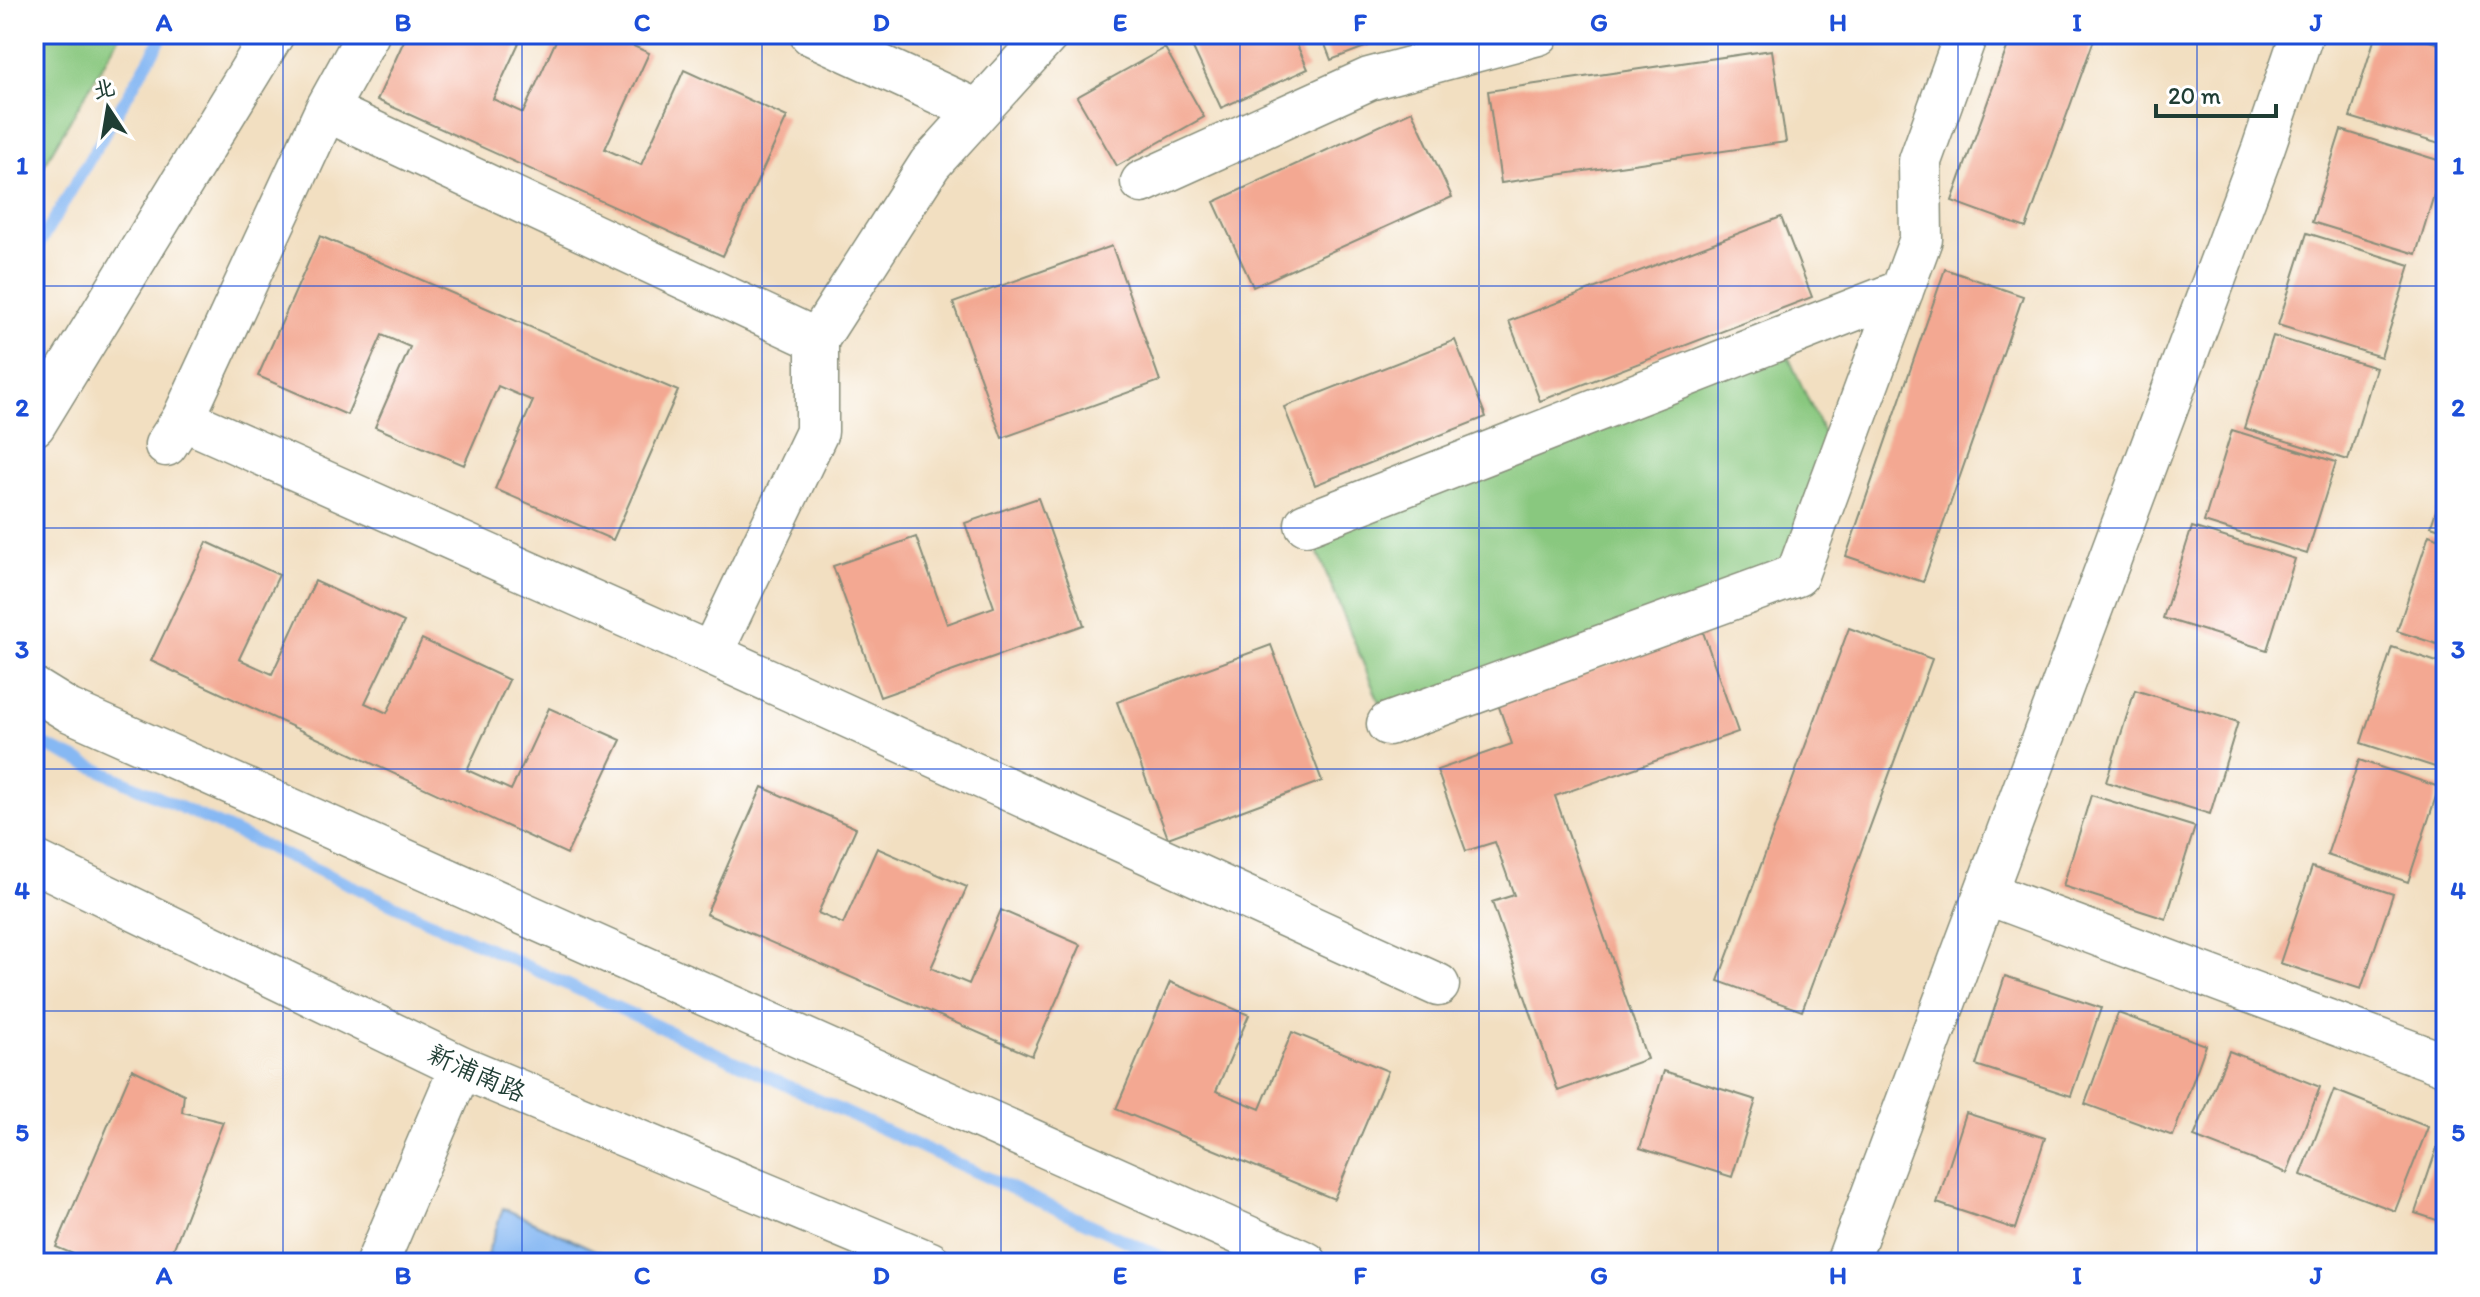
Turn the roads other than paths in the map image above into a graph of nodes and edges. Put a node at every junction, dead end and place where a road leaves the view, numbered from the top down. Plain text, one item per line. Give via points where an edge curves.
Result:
1 (273, 34) edge
2 (368, 34) edge
3 (811, 34) edge
4 (1048, 34) edge
5 (1538, 34) edge
6 (1966, 34) edge
7 (2302, 34) edge
8 (326, 110) junction
9 (978, 111) junction
10 (1142, 182) dead end
11 (1902, 291) junction
12 (817, 340) junction
13 (34, 425) edge
14 (1306, 524) dead end
15 (711, 654) junction
16 (34, 689) edge
17 (1388, 724) dead end
18 (34, 861) edge
19 (1986, 893) junction
20 (1438, 985) dead end
21 (2446, 1065) edge
22 (461, 1067) junction
23 (377, 1263) edge
24 (930, 1263) edge
25 (1306, 1263) edge
26 (1847, 1263) edge

1 - 13 street
2 - 8 street
3 - 9 street
4 - 9 street
5 - 10 street via 1369,79
6 - 11 street via 1920,161 1921,239
7 - 19 street
8 - 12 street
8 - 15 street via 174,432
9 - 12 street via 930,164
11 - 14 street
11 - 17 street via 1797,575
12 - 15 street via 817,432
15 - 20 street
16 - 25 street via 68,710
18 - 22 street, 新浦南路
19 - 21 street
19 - 26 street
22 - 23 street
22 - 24 street, 新浦南路

